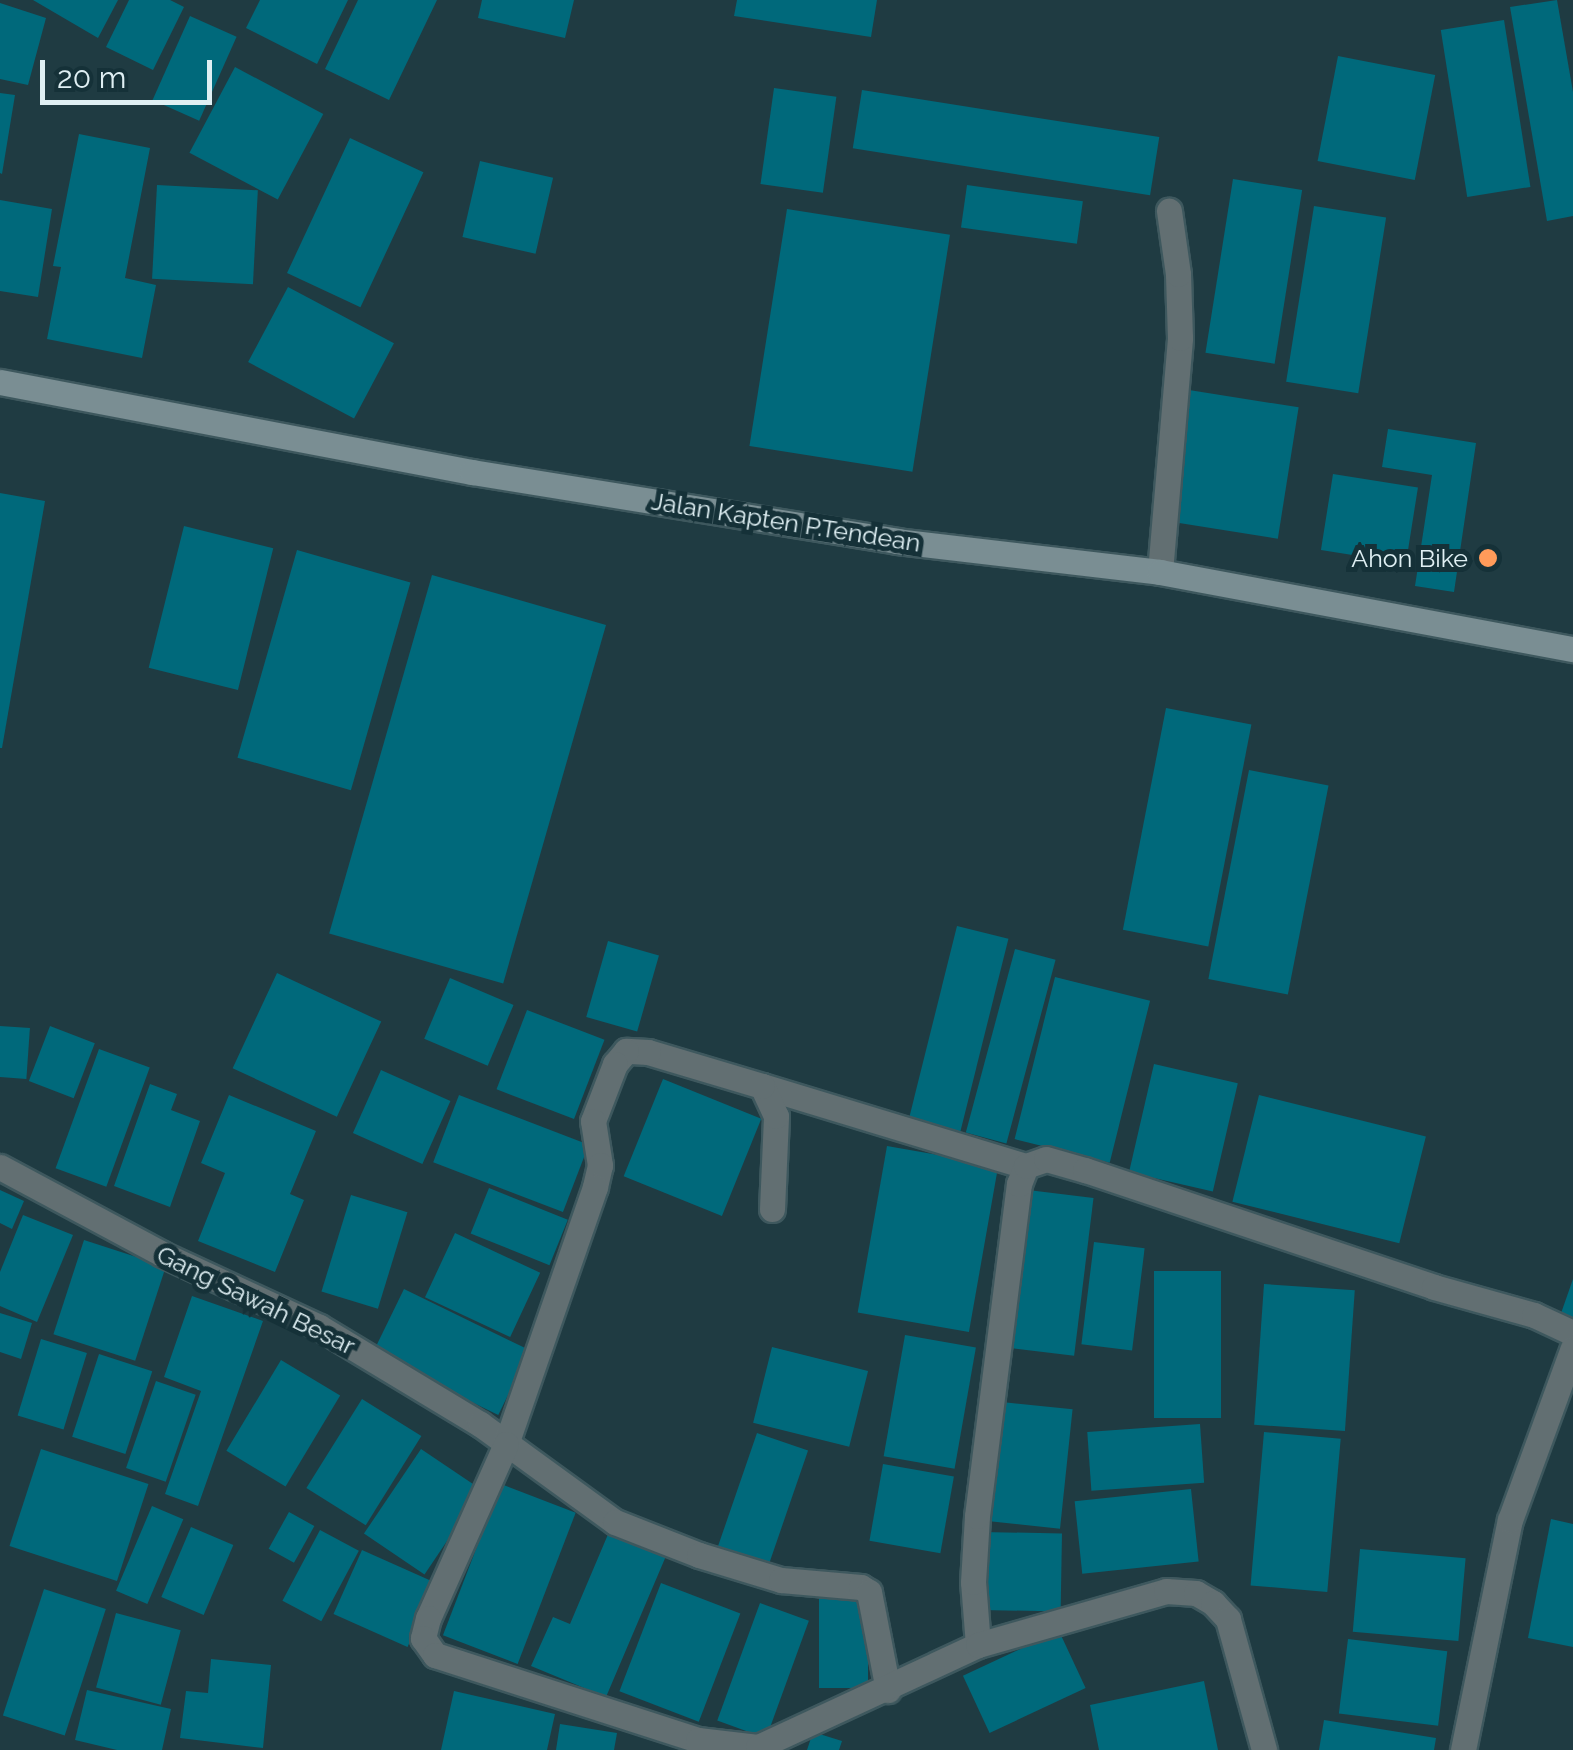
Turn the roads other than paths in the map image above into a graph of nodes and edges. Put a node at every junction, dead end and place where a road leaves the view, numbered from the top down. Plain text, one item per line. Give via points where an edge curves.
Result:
1 (1169, 211) dead end
2 (0, 382) edge
3 (1160, 572) junction
4 (1573, 649) edge
5 (762, 1086) junction
6 (1026, 1166) junction
7 (0, 1167) edge
8 (772, 1208) dead end
9 (1573, 1333) edge
10 (1573, 1348) edge
11 (506, 1444) junction
12 (978, 1645) junction
13 (888, 1690) junction
14 (1264, 1750) edge
15 (1464, 1750) edge

1 - 3 street via 1180,338
2 - 3 street, Jalan Kapten P.Tendean via 472,472 897,541
3 - 4 street, Jalan Kapten P.Tendean
5 - 6 street
5 - 8 street via 776,1116
5 - 11 street via 648,1052 626,1051 615,1064 593,1122 600,1164 595,1187
6 - 9 street via 1046,1160 1085,1170 1534,1314
6 - 12 street via 977,1516
7 - 11 street, Gang Sawah Besar via 162,1254 319,1327
10 - 15 street via 1510,1520
11 - 13 street, Gang Sawah Besar via 615,1522 781,1580 869,1592
11 - 13 street via 428,1618 423,1638 435,1655 738,1747 758,1747
12 - 13 street
12 - 14 street via 1166,1591 1196,1594 1228,1619

